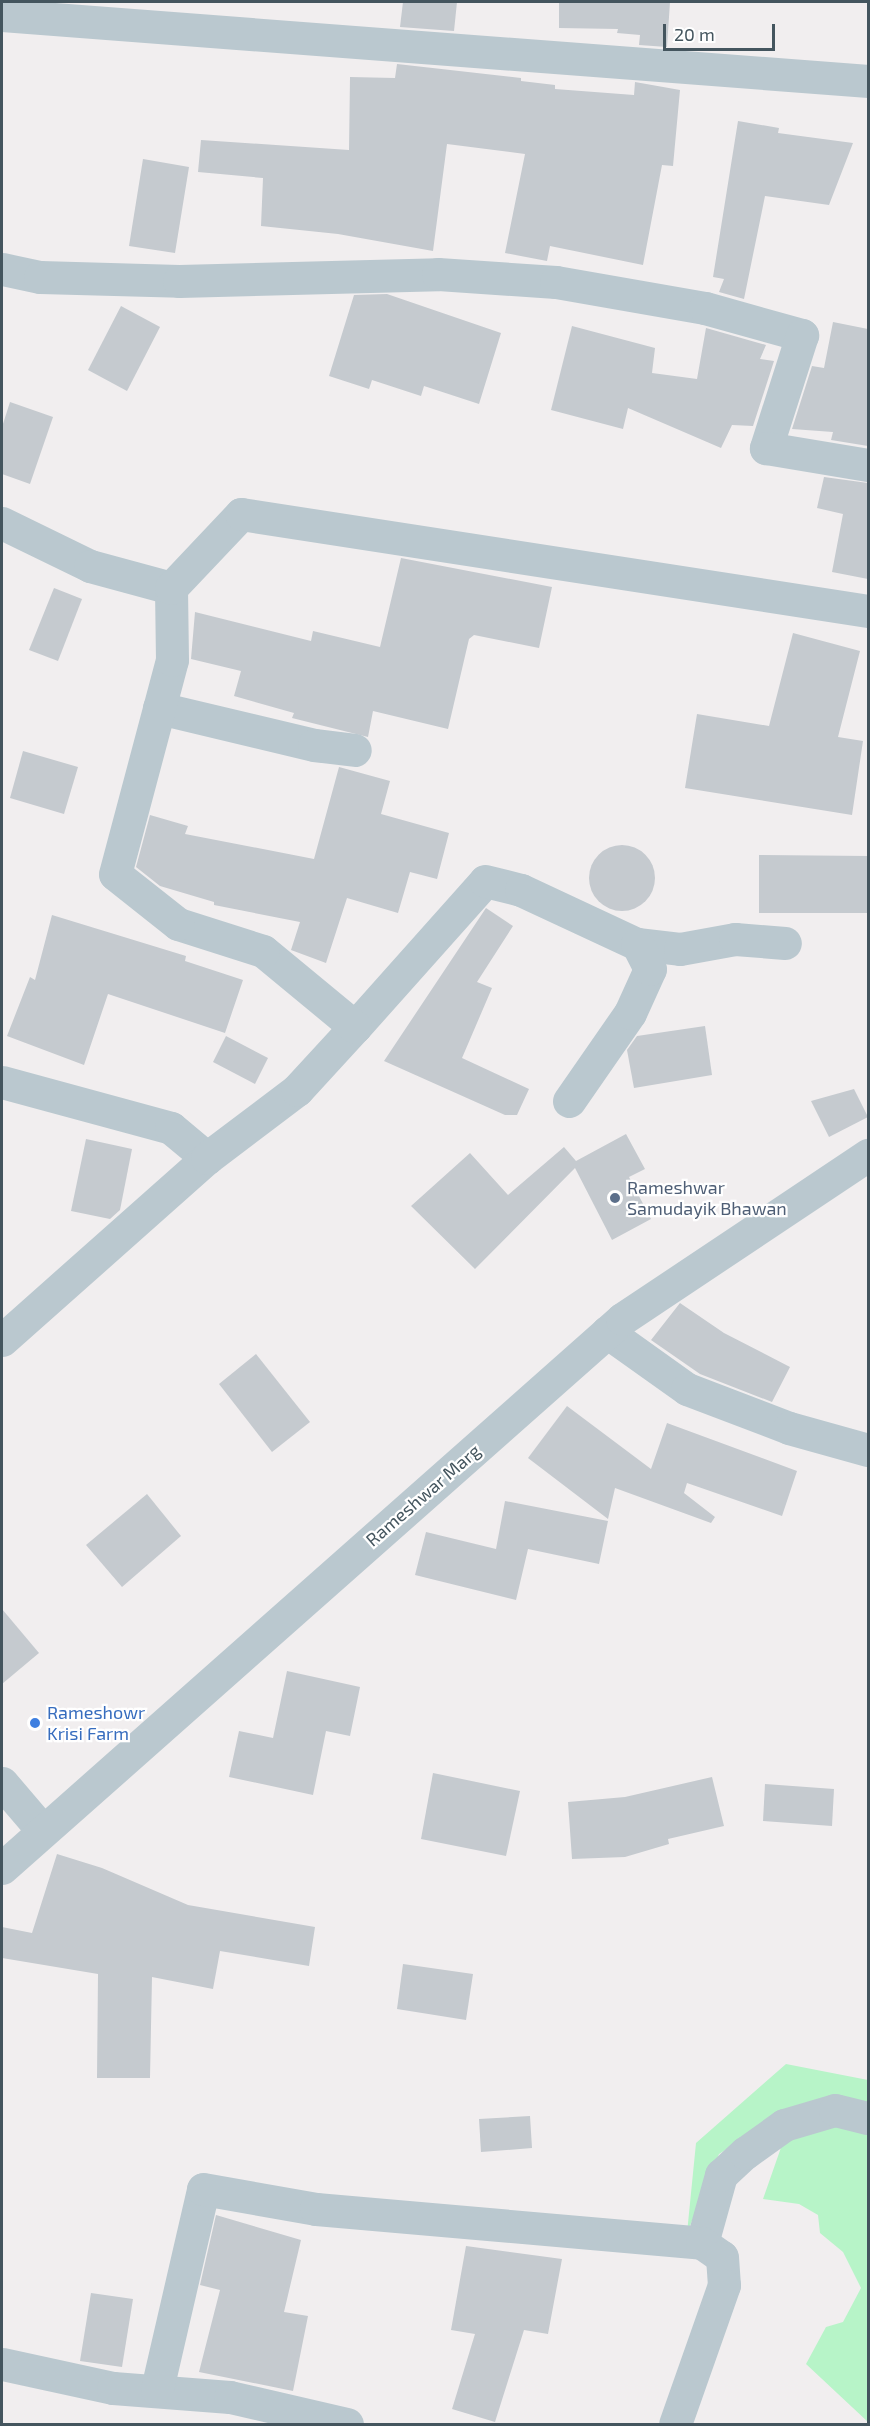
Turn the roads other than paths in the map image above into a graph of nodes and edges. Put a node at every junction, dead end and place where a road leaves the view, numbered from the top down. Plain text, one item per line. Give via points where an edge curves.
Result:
1 (2, 15) edge
2 (868, 81) edge
3 (2, 269) edge
4 (868, 465) edge
5 (2, 523) edge
6 (171, 588) junction
7 (868, 611) edge
8 (159, 708) junction
9 (355, 750) dead end
10 (784, 943) dead end
11 (637, 944) junction
12 (355, 1027) junction
13 (2, 1082) edge
14 (569, 1101) dead end
15 (868, 1155) edge
16 (207, 1158) junction
17 (607, 1332) junction
18 (5, 1333) edge
19 (868, 1450) edge
20 (2, 1783) edge
21 (43, 1831) junction
22 (2, 1868) edge
23 (868, 2118) edge
24 (702, 2243) junction
25 (2, 2364) edge
26 (157, 2389) junction
27 (347, 2424) edge
28 (675, 2424) edge

1 - 2 street
3 - 4 street via 40,278 179,281 438,274 556,282 705,308 802,335 766,448
5 - 6 street via 90,566
6 - 7 street via 241,514
6 - 8 street via 172,660
8 - 9 street via 314,745
8 - 12 street via 115,873 178,924 262,951
10 - 11 street via 735,939 680,949
11 - 12 street via 521,890 486,881
11 - 14 street via 651,969 630,1012
12 - 16 street via 297,1089
13 - 16 street via 171,1128
15 - 17 street, Rameshwar Marg via 752,1230
16 - 18 street
17 - 19 street via 687,1389 789,1428
17 - 21 street, Rameshwar Marg
20 - 21 street
21 - 22 street, Rameshwar Marg
23 - 24 street via 835,2110 784,2125 745,2153 721,2175
24 - 26 street via 316,2209 203,2189
24 - 28 street via 722,2257 724,2285
25 - 26 street via 113,2388
26 - 27 street via 230,2397

